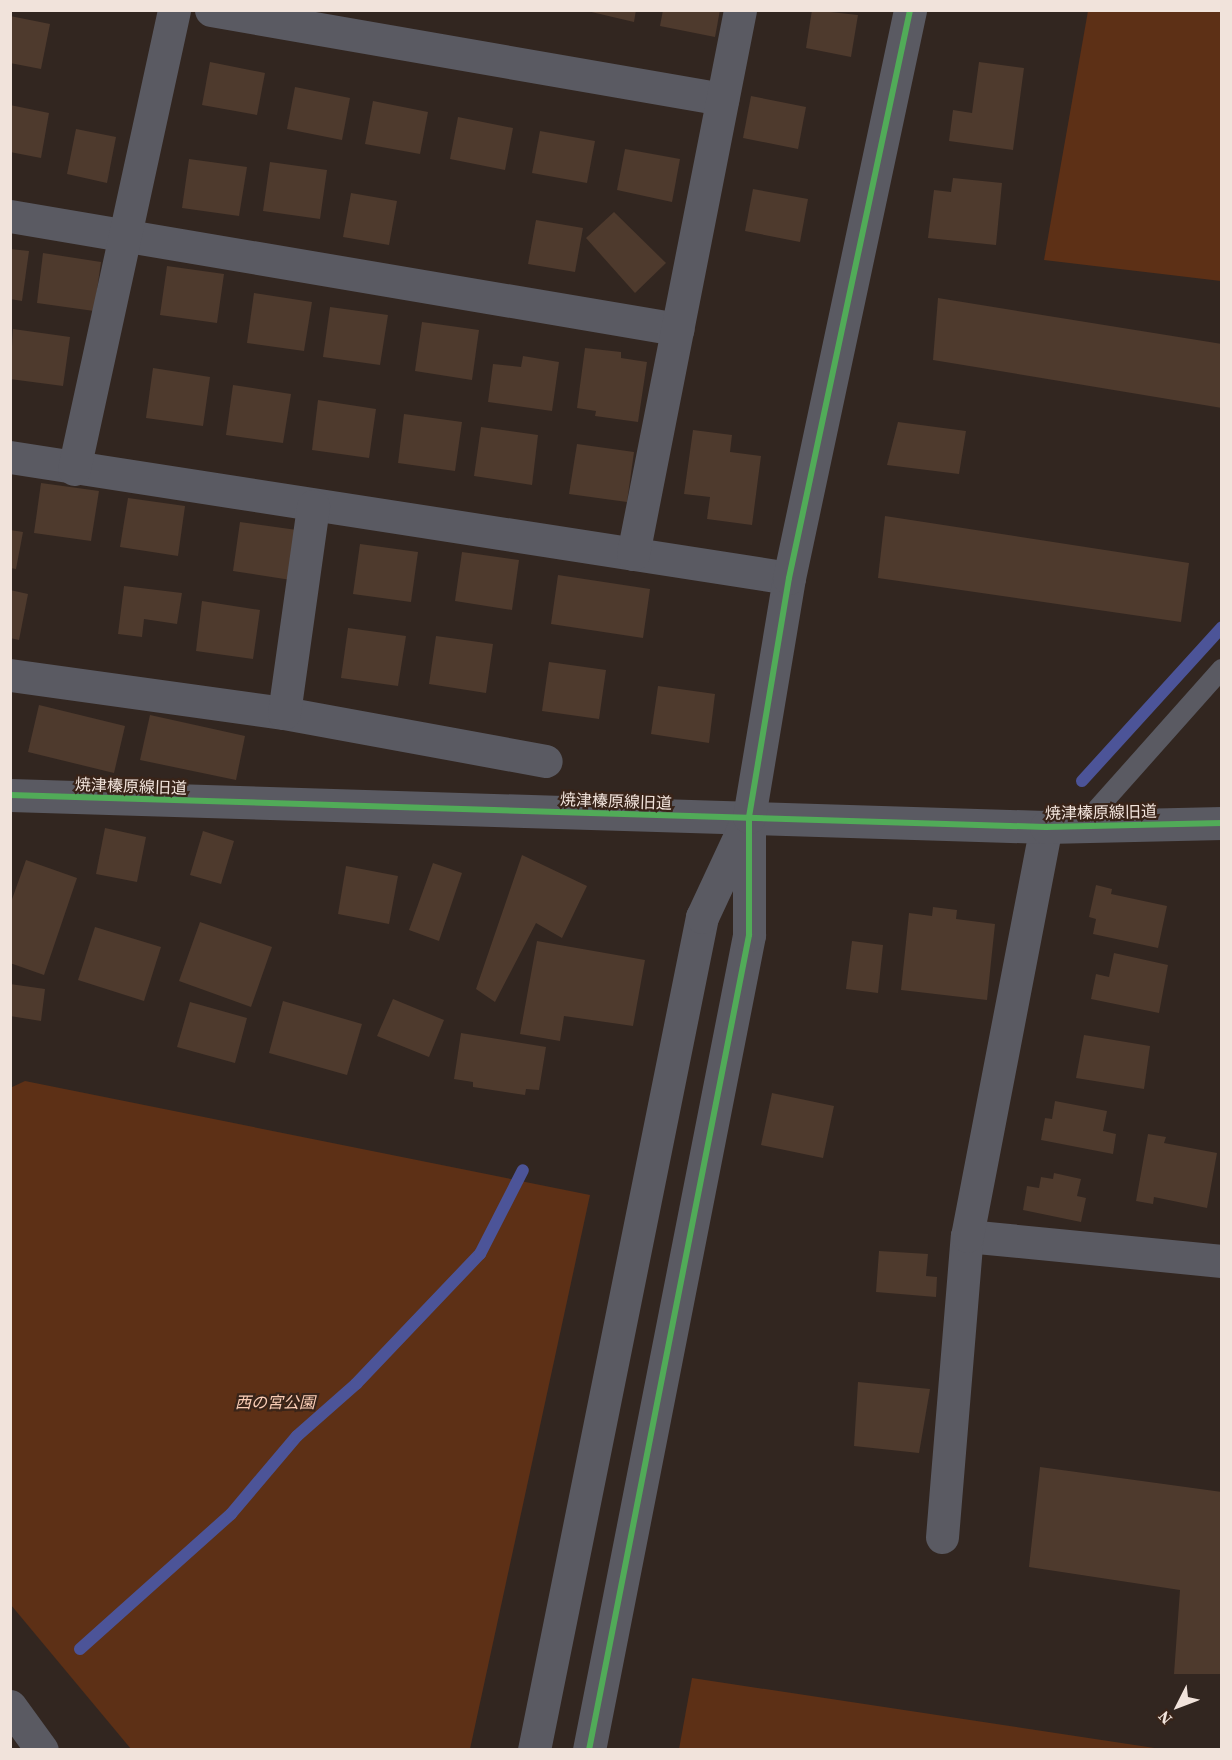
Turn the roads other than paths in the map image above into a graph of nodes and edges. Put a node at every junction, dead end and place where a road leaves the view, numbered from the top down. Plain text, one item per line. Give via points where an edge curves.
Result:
1 (174, 10) edge
2 (211, 10) edge
3 (740, 10) edge
4 (910, 10) edge
5 (722, 99) junction
6 (10, 216) edge
7 (125, 234) junction
8 (677, 329) junction
9 (10, 458) edge
10 (74, 469) junction
11 (313, 506) junction
12 (633, 554) junction
13 (789, 578) junction
14 (1221, 669) edge
15 (10, 675) edge
16 (284, 713) junction
17 (546, 761) dead end
18 (10, 795) edge
19 (749, 817) junction
20 (1221, 823) edge
21 (1046, 827) junction
22 (1081, 827) junction
23 (967, 1236) junction
24 (1221, 1261) edge
25 (942, 1537) dead end
26 (10, 1706) edge
27 (42, 1749) edge
28 (534, 1749) edge
29 (589, 1749) edge

1 - 7 street
2 - 5 street
3 - 5 street
4 - 13 street
5 - 8 street
6 - 7 street
7 - 8 street
7 - 10 street
8 - 12 street
9 - 10 street
10 - 11 street
11 - 12 street
11 - 16 street
12 - 13 street
13 - 19 street
14 - 22 lane
15 - 16 street
16 - 17 street
18 - 19 street, 焼津榛原線旧道
19 - 21 street, 焼津榛原線旧道
19 - 28 street via 702,917
19 - 29 street via 749,935
20 - 22 street, 焼津榛原線旧道
21 - 22 street, 焼津榛原線旧道
21 - 23 street
23 - 24 street
23 - 25 street
26 - 27 street

